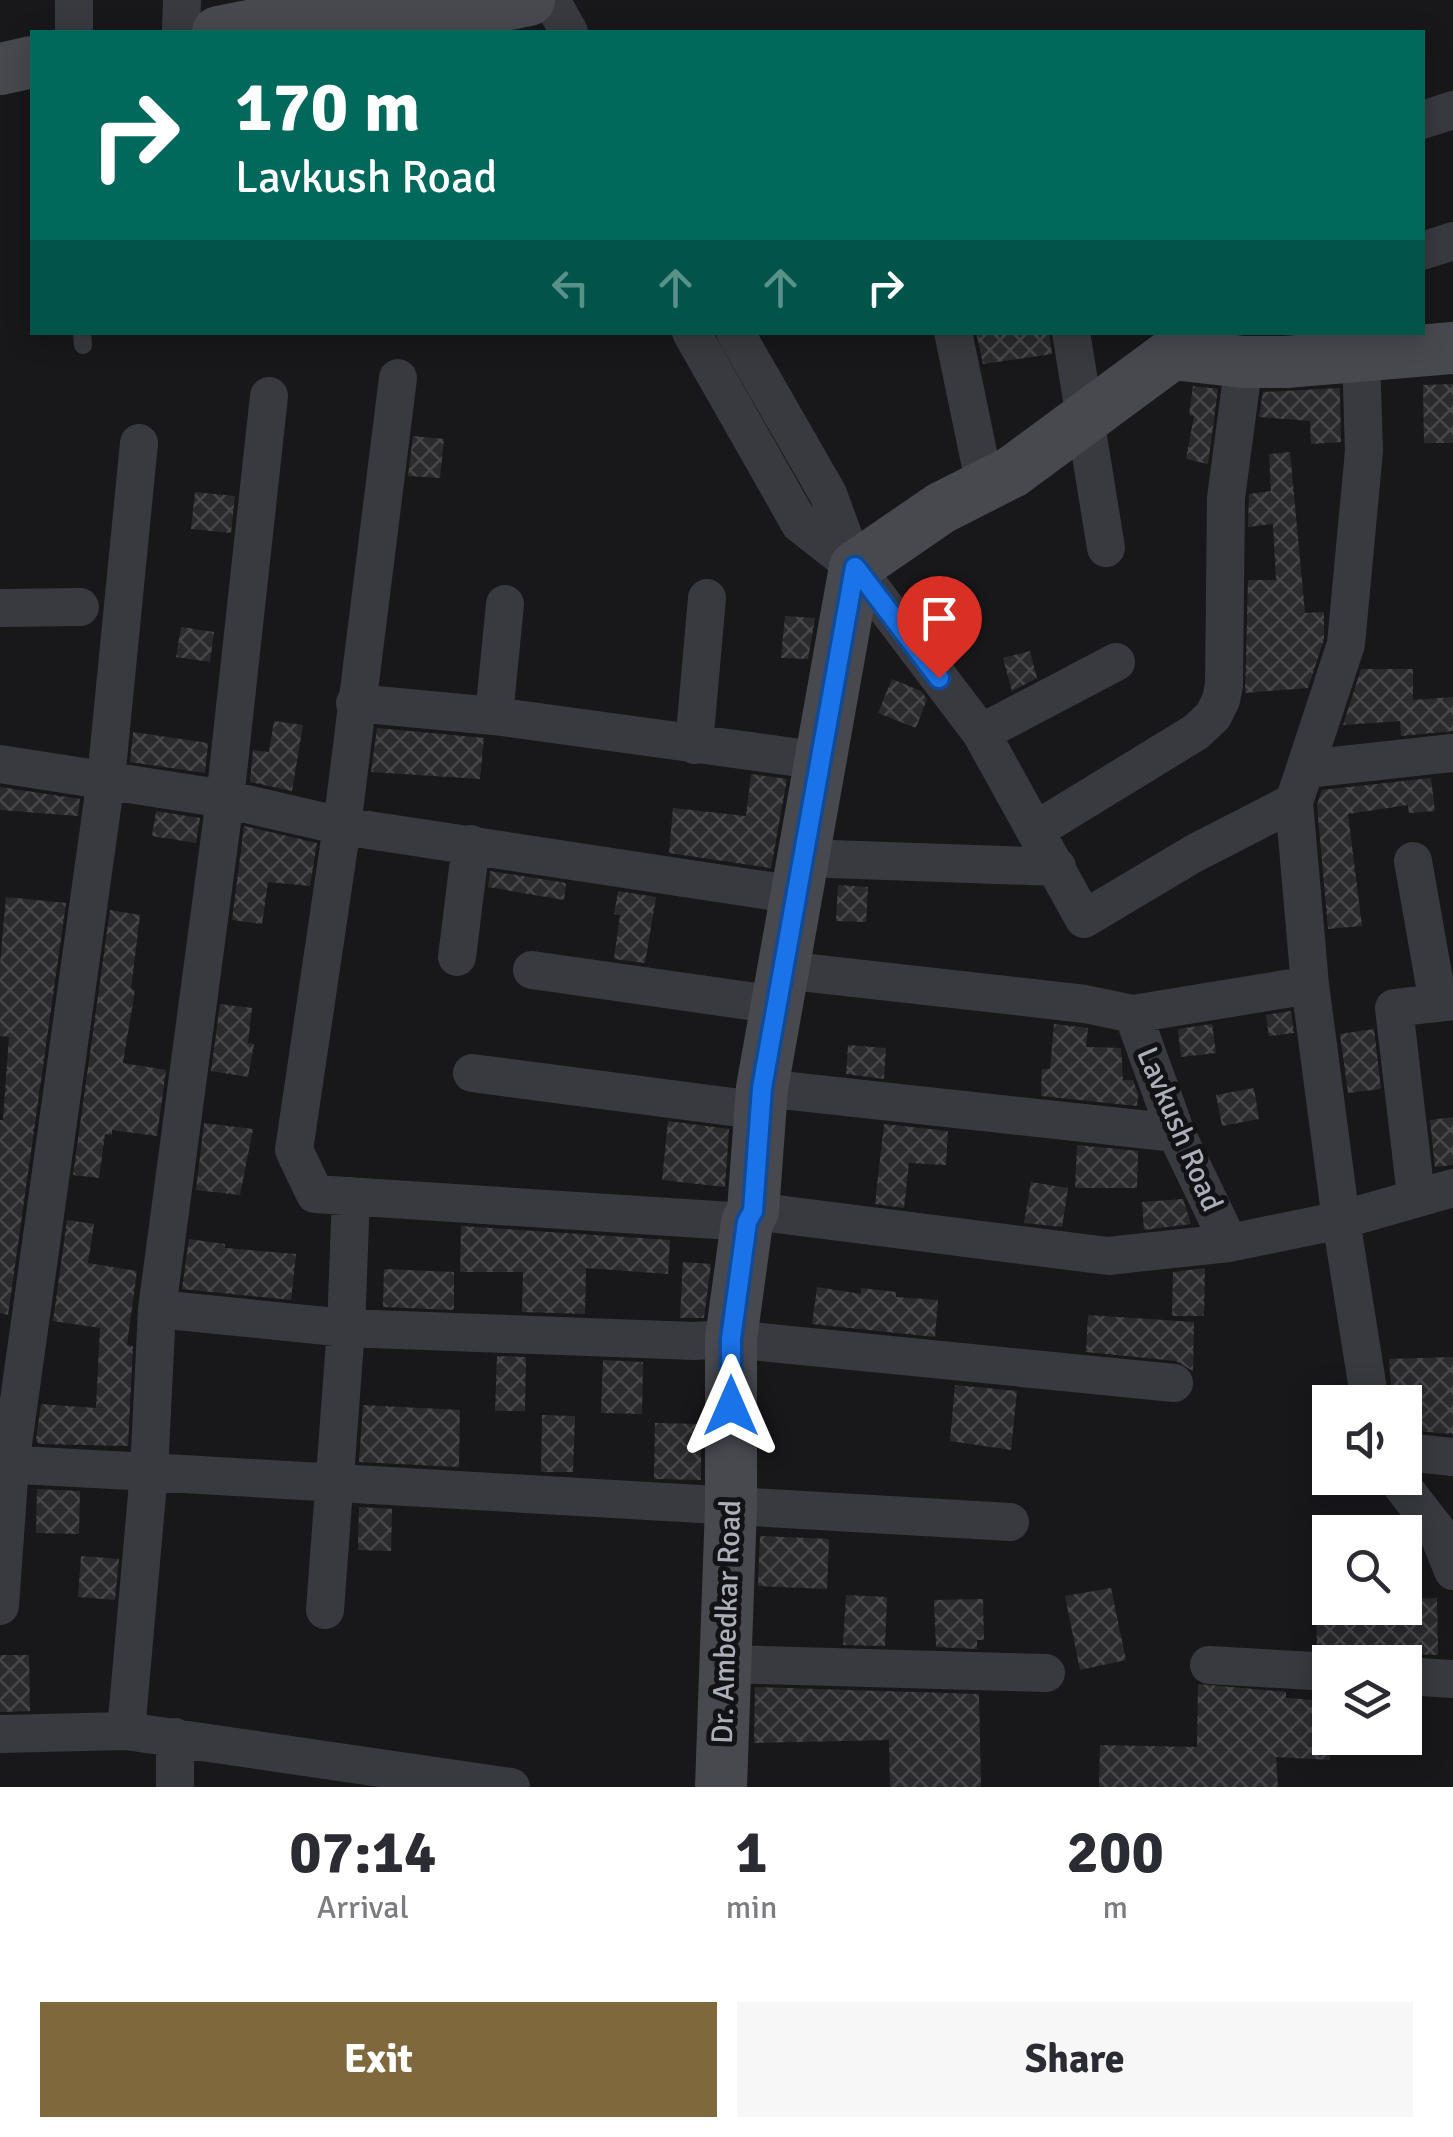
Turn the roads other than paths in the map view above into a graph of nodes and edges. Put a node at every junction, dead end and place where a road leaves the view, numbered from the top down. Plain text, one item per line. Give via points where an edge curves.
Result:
1 (74, 0) edge
2 (182, 0) edge
3 (326, 6) edge
4 (524, 8) edge
5 (396, 22) edge
6 (74, 30) edge
7 (182, 30) edge
8 (226, 30) edge
9 (565, 30) edge
10 (30, 62) edge
11 (0, 68) edge
12 (30, 96) edge
13 (0, 102) edge
14 (1453, 110) edge
15 (1425, 119) edge
16 (1453, 242) edge
17 (1425, 251) edge
18 (693, 335) edge
19 (737, 335) edge
20 (954, 335) edge
21 (1070, 335) edge
22 (1170, 343) edge
23 (1453, 348) edge
24 (1274, 352) edge
25 (1361, 356) junction
26 (398, 378) dead end
27 (268, 396) dead end
28 (1084, 421) junction
29 (139, 443) dead end
30 (985, 486) junction
31 (1106, 548) dead end
32 (855, 567) junction
33 (707, 598) dead end
34 (505, 604) dead end
35 (80, 607) dead end
36 (0, 608) edge
37 (1116, 662) dead end
38 (356, 702) junction
39 (494, 716) junction
40 (981, 733) junction
41 (694, 745) junction
42 (1453, 753) edge
43 (822, 761) junction
44 (0, 764) edge
45 (106, 779) junction
46 (1300, 786) junction
47 (225, 798) junction
48 (342, 826) junction
49 (1036, 830) junction
50 (470, 844) junction
51 (1413, 861) dead end
52 (1056, 867) junction
53 (799, 876) junction
54 (458, 958) dead end
55 (532, 970) dead end
56 (1310, 985) junction
57 (780, 987) junction
58 (1446, 1002) edge
59 (1133, 1014) junction
60 (472, 1072) dead end
61 (762, 1100) junction
62 (1176, 1133) junction
63 (1435, 1192) edge
64 (351, 1196) junction
65 (750, 1216) junction
66 (1340, 1220) junction
67 (1229, 1243) junction
68 (157, 1310) junction
69 (346, 1328) junction
70 (731, 1339) junction
71 (1174, 1383) dead end
72 (1367, 1385) edge
73 (1422, 1454) edge
74 (1453, 1457) edge
75 (5, 1465) edge
76 (150, 1472) junction
77 (333, 1483) junction
78 (1409, 1495) edge
79 (731, 1506) junction
80 (1010, 1522) dead end
81 (1453, 1571) edge
82 (0, 1606) edge
83 (325, 1610) dead end
84 (724, 1664) junction
85 (1209, 1666) dead end
86 (1312, 1671) edge
87 (1046, 1672) dead end
88 (1422, 1677) edge
89 (1453, 1679) edge
90 (126, 1731) junction
91 (0, 1734) edge
92 (175, 1738) junction
93 (175, 1787) edge
94 (511, 1787) edge
95 (721, 1787) edge

1 - 6 street
2 - 7 street
3 - 5 street
3 - 8 street
4 - 5 street
4 - 9 street
10 - 11 street
12 - 13 street
14 - 15 street
16 - 17 street
18 - 32 street via 800,524
19 - 32 street via 828,494
20 - 30 street
21 - 28 street
22 - 24 street
22 - 28 street
23 - 25 street
24 - 25 street
24 - 49 street via 1226,498 1221,700 1196,732
25 - 46 street via 1364,451 1346,644
26 - 38 street
27 - 47 street
28 - 30 street
28 - 31 street
29 - 45 street
30 - 32 street
32 - 40 street
32 - 43 street, Dr. Ambedkar Road
33 - 41 street
34 - 39 street
35 - 36 street
37 - 40 street
38 - 39 street
38 - 48 street
39 - 41 street
40 - 49 street
41 - 43 street
42 - 46 street
43 - 53 street, Dr. Ambedkar Road
44 - 45 street
45 - 47 street
45 - 75 street
46 - 52 street via 1084,918
46 - 56 street
47 - 48 street
47 - 68 street
48 - 50 street
48 - 64 street via 294,1150 315,1194
49 - 52 street
50 - 53 street
50 - 54 street
51 - 58 street
52 - 53 street
53 - 57 street, Dr. Ambedkar Road
55 - 57 street
56 - 59 street
56 - 66 street
57 - 59 street via 1085,1004
57 - 61 street, Dr. Ambedkar Road
58 - 63 street via 1394,1008
59 - 62 street, Lavkush Road
60 - 61 street
61 - 62 street
61 - 65 street, Dr. Ambedkar Road
62 - 67 street, Lavkush Road
63 - 66 street
64 - 65 street
64 - 69 street
65 - 67 street via 1108,1256
65 - 70 street, Dr. Ambedkar Road
66 - 67 street
66 - 72 street
68 - 69 street
68 - 76 street
69 - 70 street
69 - 77 street
70 - 71 street
70 - 79 street, Dr. Ambedkar Road
73 - 74 street
75 - 76 street
75 - 82 street
76 - 77 street
76 - 90 street
77 - 79 street
77 - 83 street
78 - 81 street via 1437,1530
79 - 80 street
79 - 84 street, Dr. Ambedkar Road
84 - 87 street
84 - 95 street, Dr. Ambedkar Road
85 - 86 street
88 - 89 street
90 - 91 street
90 - 92 street
92 - 93 street
92 - 94 street

